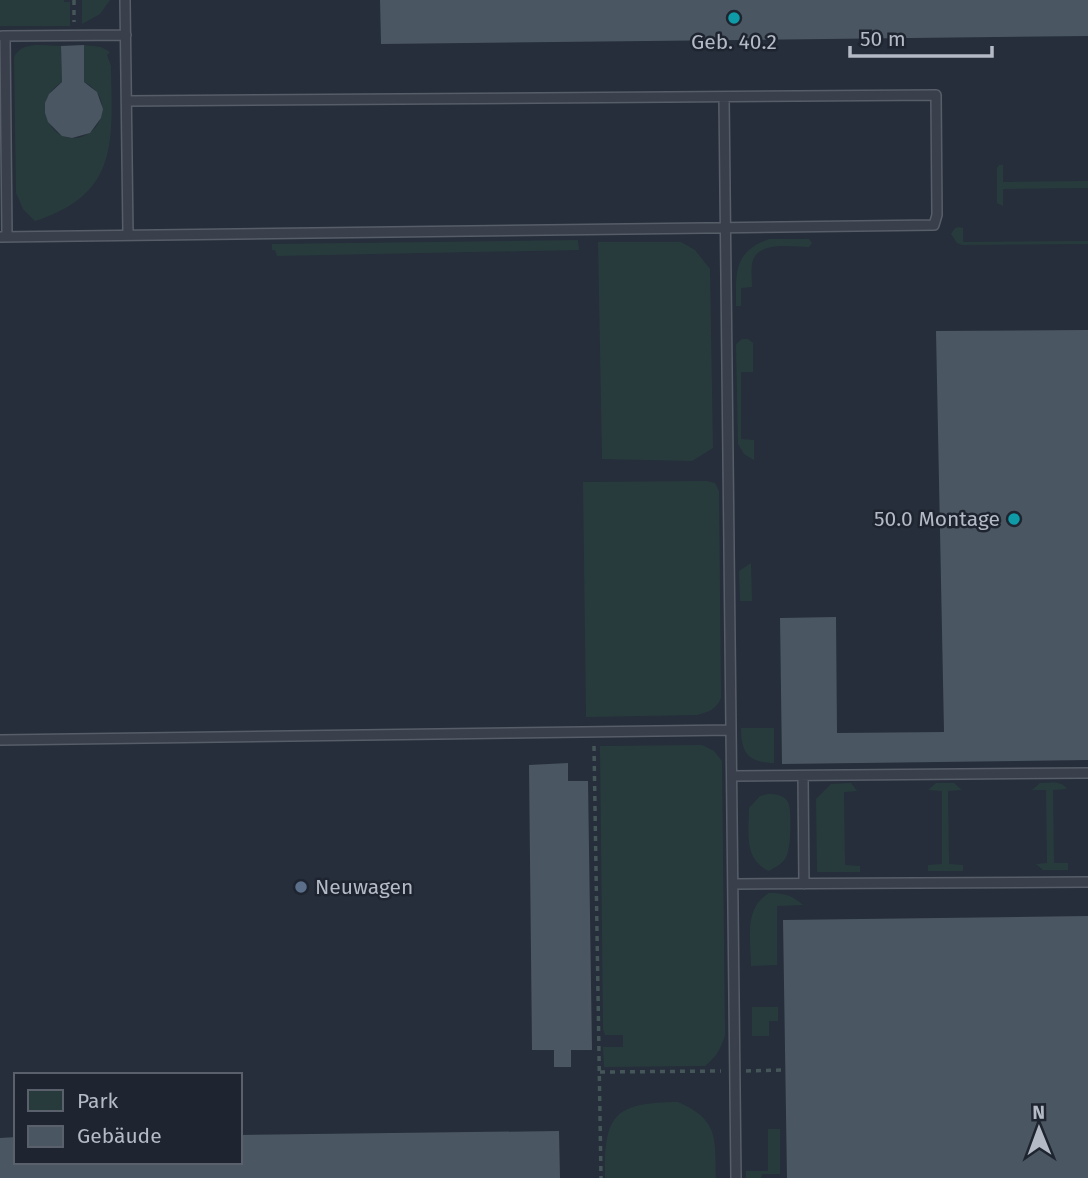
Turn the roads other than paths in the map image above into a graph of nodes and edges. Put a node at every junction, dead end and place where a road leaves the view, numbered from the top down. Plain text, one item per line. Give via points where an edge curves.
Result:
1 (125, 0) edge
2 (126, 35) junction
3 (3, 36) edge
4 (724, 98) junction
5 (127, 101) junction
6 (725, 228) junction
7 (128, 235) junction
8 (3, 237) edge
9 (731, 730) junction
10 (0, 740) edge
11 (1088, 773) edge
12 (732, 776) junction
13 (803, 776) junction
14 (1088, 882) edge
15 (733, 884) junction
16 (804, 884) junction
17 (736, 1178) edge

1 - 2 lane
2 - 3 lane
2 - 5 lane
3 - 8 lane
4 - 5 lane
4 - 6 lane
4 - 6 lane via 936,95 937,215 934,225
5 - 7 lane
6 - 7 lane
6 - 9 lane
7 - 8 lane
9 - 10 lane
9 - 12 lane
11 - 13 lane
12 - 13 lane
12 - 15 lane
13 - 16 lane
14 - 16 lane
15 - 16 lane
15 - 17 lane

